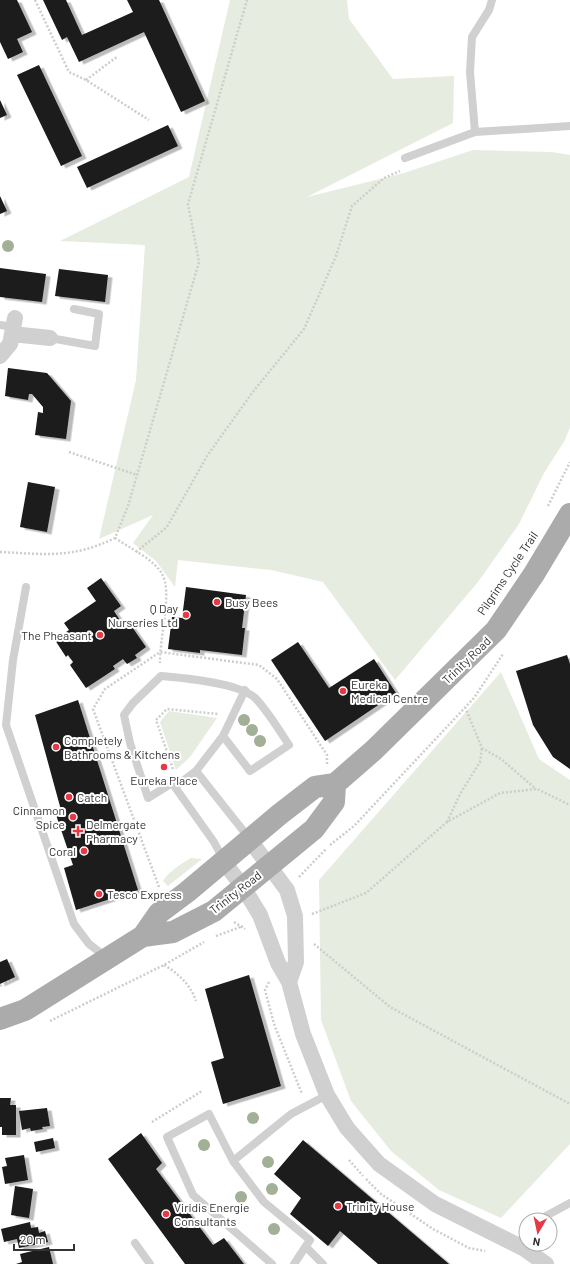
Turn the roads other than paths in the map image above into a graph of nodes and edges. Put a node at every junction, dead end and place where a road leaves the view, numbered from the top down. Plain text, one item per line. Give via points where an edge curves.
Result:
1 (492, 0) edge
2 (568, 127) edge
3 (476, 132) junction
4 (405, 158) road end
5 (74, 309) dead end
6 (10, 326) edge
7 (50, 338) joint
8 (0, 356) edge
9 (570, 514) edge
10 (26, 587) dead end
11 (245, 690) junction
12 (223, 736) junction
13 (196, 771) junction
14 (331, 776) junction
15 (176, 784) junction
16 (249, 839) junction
17 (224, 862) junction
18 (270, 865) junction
19 (243, 887) junction
20 (143, 936) junction
21 (106, 958) junction
22 (289, 982) junction
23 (0, 1019) edge
24 (327, 1095) junction
25 (233, 1161) junction
26 (570, 1203) edge
27 (553, 1212) edge
28 (135, 1243) dead end
29 (518, 1243) edge
30 (307, 1248) junction
31 (532, 1252) edge
32 (150, 1264) edge
33 (272, 1264) edge
34 (294, 1264) edge
35 (323, 1264) edge
36 (546, 1264) edge

1 - 3 lane via 489,10 472,37 470,72
2 - 3 lane
3 - 4 lane
5 - 7 lane via 99,314 95,346
6 - 7 street
6 - 8 street via 10,344
9 - 14 main road, Trinity Road via 496,630 374,750
10 - 21 lane via 13,660 6,725 74,924 89,944
11 - 12 lane
11 - 12 lane via 257,699 289,745 250,771
11 - 15 lane via 192,679 161,676 124,715 130,743 148,798
12 - 13 lane
13 - 15 lane
13 - 16 lane
14 - 16 main road, Trinity Road
14 - 18 main road, Trinity Road via 334,802 314,828
15 - 17 lane
16 - 17 main road, Trinity Road
16 - 18 street
17 - 19 street
17 - 20 main road, Trinity Road via 159,913
18 - 19 main road, Trinity Road
18 - 22 street via 287,890 295,916 296,962
19 - 20 main road, Trinity Road via 214,911 173,932
19 - 22 street via 260,915 278,963
20 - 21 main road, Trinity Road
21 - 23 main road, Trinity Road via 25,1010
22 - 24 street via 303,1034
24 - 25 lane via 290,1114
24 - 29 street via 347,1128 379,1164 435,1204
25 - 30 lane via 264,1202 310,1240
25 - 33 lane via 209,1114 167,1137 193,1195
26 - 27 lane
28 - 32 lane
30 - 34 lane
30 - 35 lane
31 - 36 street

